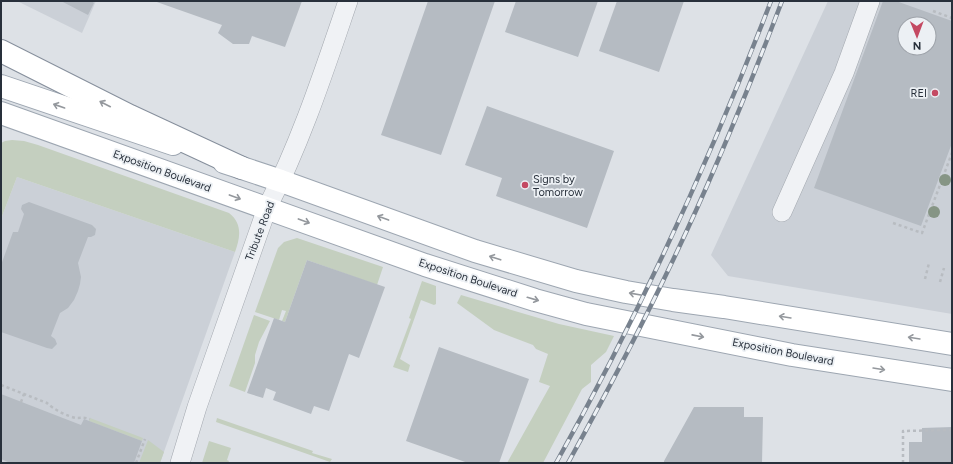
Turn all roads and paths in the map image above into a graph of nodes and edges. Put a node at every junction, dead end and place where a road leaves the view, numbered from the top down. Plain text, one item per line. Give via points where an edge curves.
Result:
1 (348, 1) edge
2 (870, 1) edge
3 (933, 11) dead end
4 (952, 18) edge
5 (1, 51) edge
6 (1, 86) edge
7 (1, 113) edge
8 (952, 154) edge
9 (242, 168) junction
10 (281, 181) junction
11 (267, 208) junction
12 (782, 212) dead end
13 (893, 223) dead end
14 (929, 264) dead end
15 (944, 268) dead end
16 (925, 279) dead end
17 (940, 282) dead end
18 (952, 344) edge
19 (952, 380) edge
20 (1, 385) edge
21 (24, 394) junction
22 (21, 402) dead end
23 (90, 419) dead end
24 (952, 430) edge
25 (145, 439) dead end
26 (136, 463) edge
27 (180, 463) edge
28 (903, 463) edge

1 - 10 street, Tribute Road via 322,78
2 - 12 street via 844,73
3 - 4 path
9 -> 5 main road via 130,116
9 -> 6 main road
7 -> 11 main road, Exposition Boulevard
8 - 13 path via 922,233
9 - 10 main road
10 - 11 street, Tribute Road
18 -> 10 main road via 603,288 475,251
11 -> 19 main road, Exposition Boulevard via 484,284 586,314 792,355
11 - 27 street, Tribute Road
14 - 16 path
15 - 17 path
20 - 21 path
21 - 22 path
21 - 23 path via 77,418
24 - 28 path via 903,431
25 - 26 path

